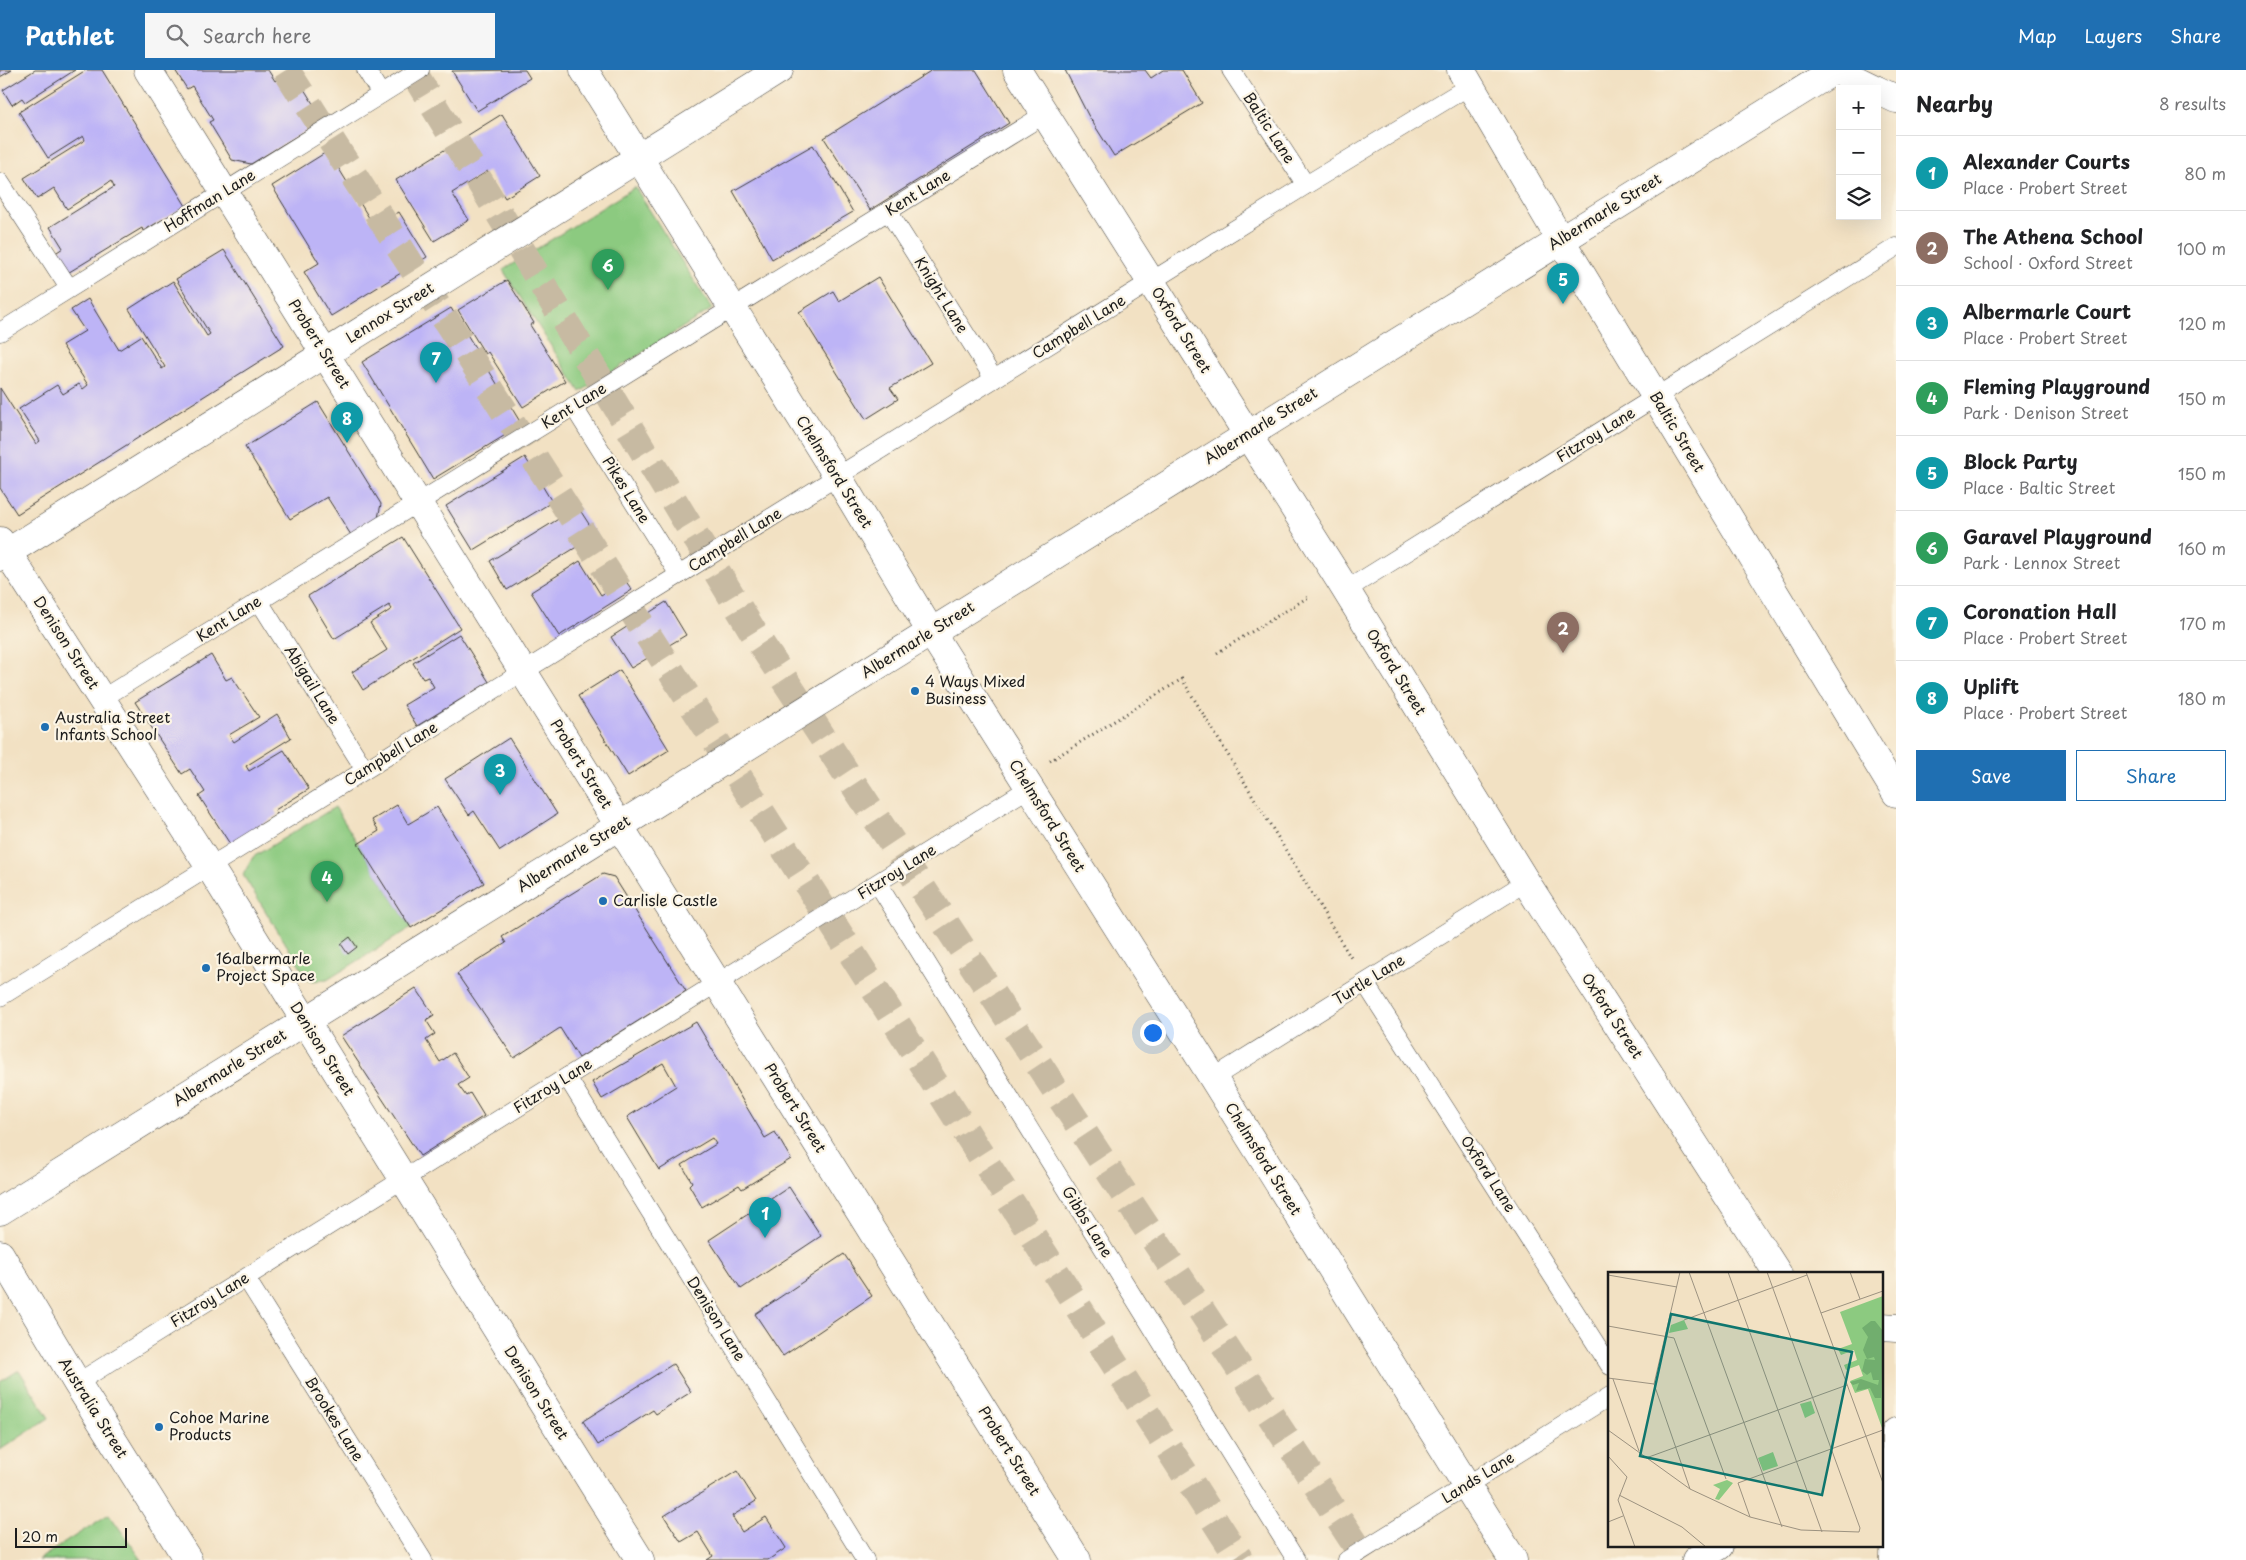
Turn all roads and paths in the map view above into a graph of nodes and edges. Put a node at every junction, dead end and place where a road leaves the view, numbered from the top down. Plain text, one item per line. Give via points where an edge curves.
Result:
1 (148, 70) edge
2 (366, 70) edge
3 (420, 70) edge
4 (584, 70) edge
5 (779, 70) edge
6 (1017, 70) edge
7 (1231, 70) edge
8 (1836, 70) edge
9 (1466, 78) edge
10 (1868, 85) edge
11 (1881, 92) edge
12 (381, 94) junction
13 (1896, 99) edge
14 (1045, 114) junction
15 (639, 158) junction
16 (0, 182) edge
17 (1306, 186) junction
18 (224, 192) junction
19 (888, 211) junction
20 (1560, 239) junction
21 (1896, 247) edge
22 (1151, 282) junction
23 (69, 288) junction
24 (732, 307) junction
25 (0, 332) edge
26 (325, 354) junction
27 (994, 379) junction
28 (1656, 398) junction
29 (574, 406) junction
30 (1247, 435) junction
31 (838, 477) junction
32 (418, 503) junction
33 (2, 550) edge
34 (680, 575) junction
35 (1342, 585) junction
36 (259, 601) junction
37 (931, 632) junction
38 (1217, 653) dead end
39 (523, 672) junction
40 (103, 698) junction
41 (365, 770) junction
42 (1026, 783) junction
43 (1896, 793) edge
44 (619, 826) junction
45 (209, 866) junction
46 (1526, 882) junction
47 (878, 884) junction
48 (1365, 982) junction
49 (717, 983) junction
50 (0, 997) edge
51 (305, 1021) junction
52 (567, 1077) junction
53 (1212, 1078) junction
54 (404, 1179) junction
55 (0, 1211) edge
56 (0, 1254) edge
57 (1777, 1272) edge
58 (246, 1278) junction
59 (1608, 1363) edge
60 (77, 1383) junction
61 (1608, 1397) edge
62 (1896, 1432) edge
63 (1466, 1485) junction
64 (1715, 1548) edge
65 (188, 1560) edge
66 (423, 1560) edge
67 (640, 1560) edge
68 (865, 1560) edge
69 (1077, 1560) edge
70 (1296, 1560) edge
71 (1347, 1560) edge
72 (1513, 1560) edge
73 (1696, 1560) edge
74 (1894, 1560) edge

1 - 18 street, Probert Street
2 - 12 lane
3 - 12 lane, Hoffman Lane
4 - 15 street, Chelmsford Street
5 - 15 street, Lennox Street
6 - 14 street, Oxford Street
7 - 17 lane, Baltic Lane
8 - 10 street
8 - 20 street, Albermarle Street
9 - 17 lane, Campbell Lane
9 - 20 street, Baltic Street
11 - 13 street
12 - 18 lane, Hoffman Lane
14 - 19 lane, Kent Lane
14 - 22 street, Oxford Street
15 - 24 street, Chelmsford Street
15 - 26 street, Lennox Street
16 - 23 lane
17 - 22 lane, Campbell Lane
18 - 23 lane, Hoffman Lane
18 - 26 street, Probert Street
19 - 24 lane, Kent Lane
19 - 27 lane, Knight Lane
20 - 28 street, Baltic Street
20 - 30 street, Albermarle Street
21 - 28 lane, Fitzroy Lane
22 - 27 lane, Campbell Lane
22 - 30 street, Oxford Street
23 - 25 lane, Hoffman Lane
24 - 29 lane, Kent Lane
24 - 31 street, Chelmsford Street
26 - 32 street, Probert Street
26 - 33 street, Lennox Street
27 - 31 lane, Campbell Lane
28 - 35 lane, Fitzroy Lane
28 - 43 street, Baltic Street
29 - 32 lane, Kent Lane
29 - 34 lane, Pikes Lane
30 - 35 street, Oxford Street
30 - 37 street, Albermarle Street
31 - 34 lane, Campbell Lane
31 - 37 street, Chelmsford Street
32 - 36 lane, Kent Lane
32 - 39 street, Probert Street
33 - 40 street, Denison Street
34 - 39 lane, Campbell Lane
35 - 38 path
35 - 46 street, Oxford Street
36 - 40 lane, Kent Lane
36 - 41 lane, Abigail Lane
37 - 42 street, Chelmsford Street
37 - 44 street, Albermarle Street
39 - 41 lane, Campbell Lane
39 - 44 street, Probert Street
40 - 45 street, Denison Street
41 - 45 lane, Campbell Lane
42 - 47 lane, Fitzroy Lane
42 - 48 path via 1182,679
42 - 53 street, Chelmsford Street
44 - 49 street, Probert Street
44 - 51 street, Albermarle Street
45 - 50 lane, Campbell Lane
45 - 51 street, Denison Street
46 - 48 lane, Turtle Lane
46 - 57 street, Oxford Street
47 - 49 lane, Fitzroy Lane
47 - 70 lane, Gibbs Lane
48 - 53 lane, Turtle Lane
48 - 59 lane, Oxford Lane
49 - 52 lane, Fitzroy Lane
49 - 69 street, Probert Street
51 - 54 street, Denison Street
51 - 55 street, Albermarle Street
52 - 54 lane, Fitzroy Lane
52 - 68 lane, Denison Lane
53 - 63 street, Chelmsford Street
54 - 58 lane, Fitzroy Lane
54 - 67 street, Denison Street
56 - 60 street, Australia Street
58 - 60 lane, Fitzroy Lane
58 - 66 lane, Brookes Lane
60 - 65 street, Australia Street
61 - 63 lane, Lands Lane
62 - 74 street
63 - 71 lane, Lands Lane
63 - 72 street, Chelmsford Street
64 - 73 street

